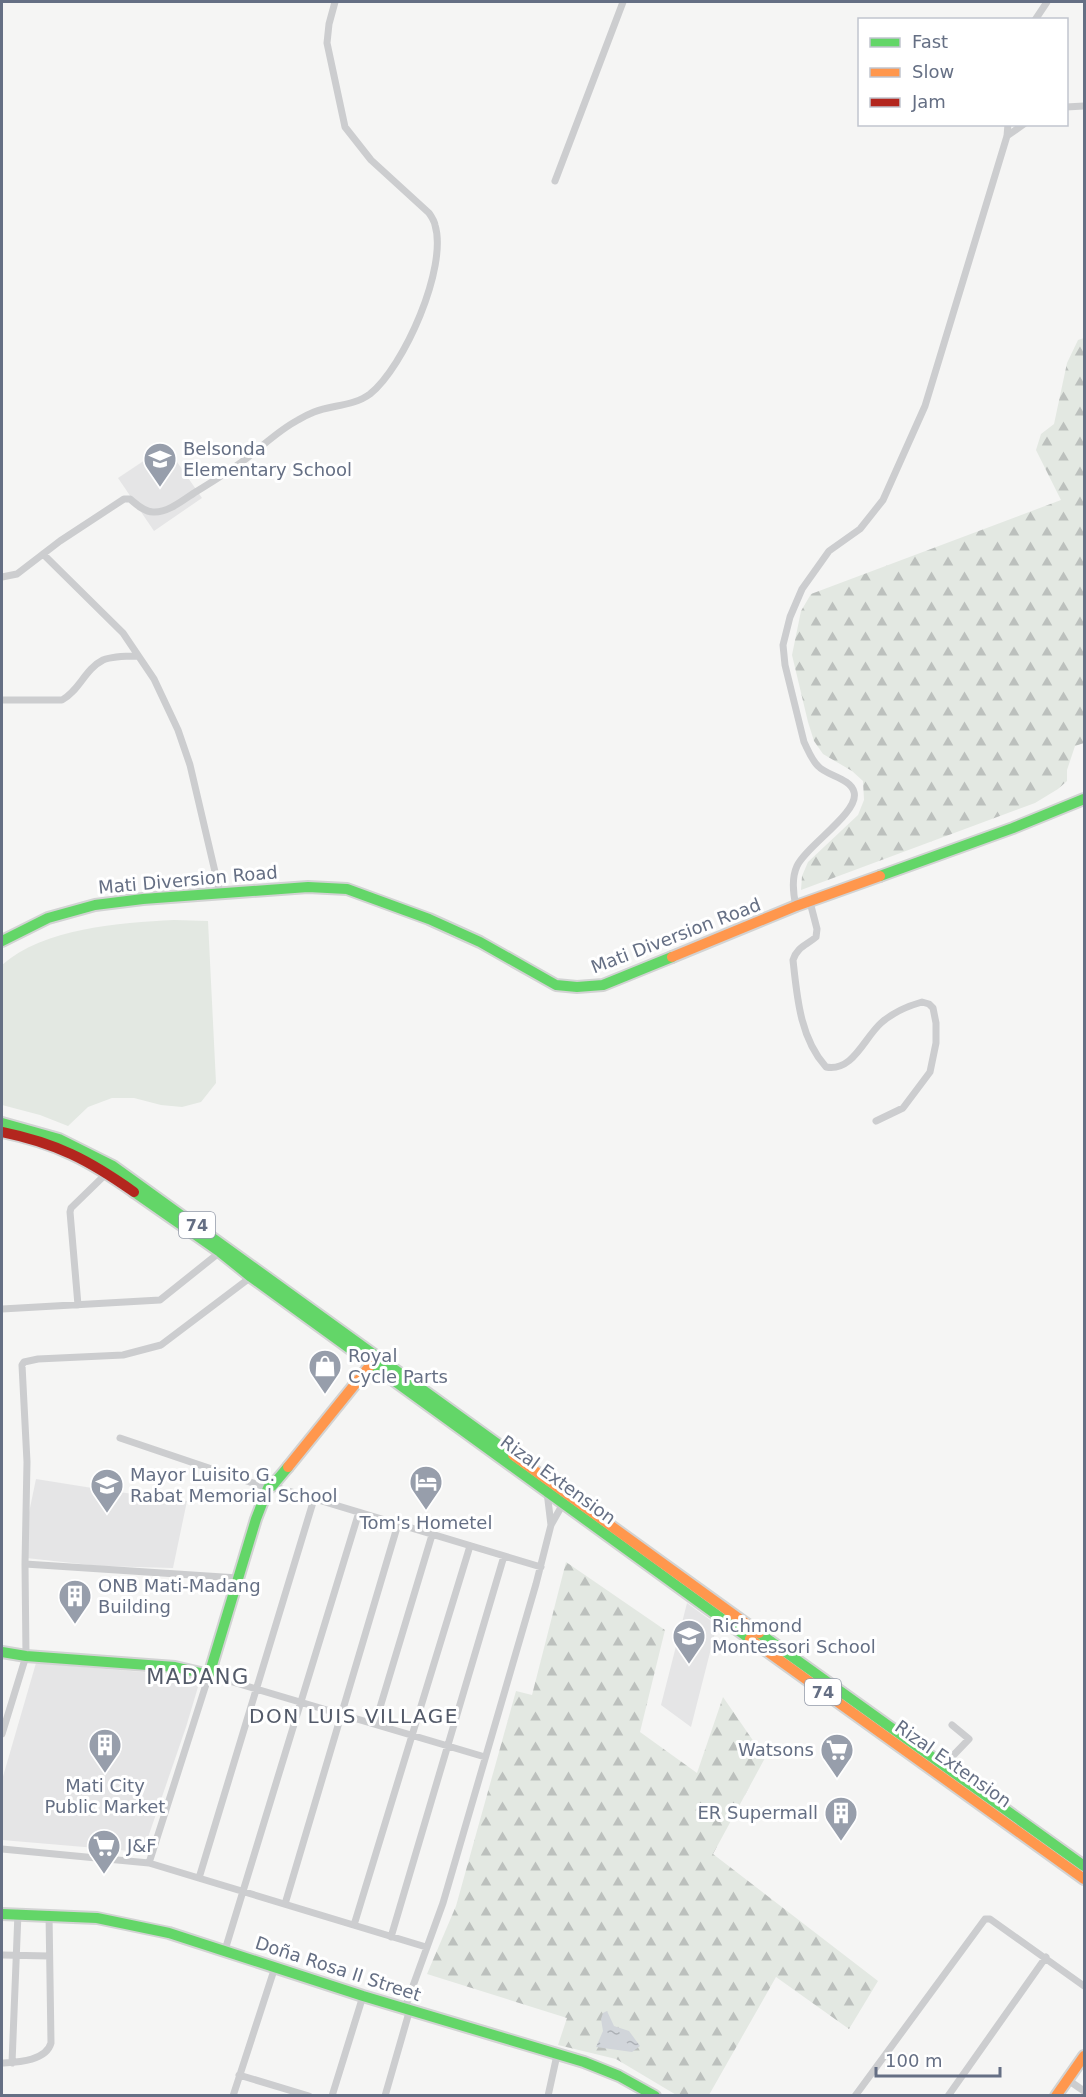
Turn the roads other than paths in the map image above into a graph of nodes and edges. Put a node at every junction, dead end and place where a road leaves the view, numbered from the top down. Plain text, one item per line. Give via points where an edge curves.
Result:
1 (335, 2) edge
2 (623, 2) edge
3 (1047, 2) edge
4 (1036, 18) edge
5 (1084, 106) edge
6 (1068, 107) edge
7 (1008, 126) edge
8 (1021, 126) edge
9 (1007, 136) junction
10 (555, 181) dead end
11 (43, 554) junction
12 (2, 577) edge
13 (137, 656) junction
14 (2, 700) edge
15 (1084, 799) edge
16 (220, 893) junction
17 (810, 902) junction
18 (796, 906) junction
19 (2, 941) edge
20 (876, 1121) dead end
21 (2, 1123) edge
22 (2, 1132) edge
23 (110, 1169) junction
24 (220, 1252) junction
25 (250, 1277) junction
26 (78, 1305) junction
27 (2, 1309) edge
28 (374, 1361) junction
29 (120, 1438) dead end
30 (270, 1487) junction
31 (549, 1488) junction
32 (314, 1499) junction
33 (565, 1500) junction
34 (359, 1512) junction
35 (398, 1524) junction
36 (551, 1525) junction
37 (432, 1534) junction
38 (470, 1546) junction
39 (504, 1556) junction
40 (24, 1564) junction
41 (541, 1567) junction
42 (238, 1578) junction
43 (2, 1652) edge
44 (26, 1656) junction
45 (209, 1675) junction
46 (256, 1689) junction
47 (300, 1702) junction
48 (340, 1714) junction
49 (375, 1724) junction
50 (952, 1725) dead end
51 (2, 1734) edge
52 (411, 1735) junction
53 (448, 1746) junction
54 (485, 1757) junction
55 (945, 1764) junction
56 (2, 1849) edge
57 (149, 1863) junction
58 (1084, 1866) edge
59 (200, 1878) junction
60 (1084, 1879) edge
61 (243, 1892) junction
62 (285, 1904) junction
63 (18, 1913) junction
64 (2, 1914) edge
65 (49, 1914) junction
66 (354, 1925) junction
67 (391, 1937) junction
68 (426, 1947) junction
69 (225, 1950) junction
70 (2, 1955) edge
71 (16, 1955) junction
72 (50, 1956) junction
73 (1046, 1957) junction
74 (275, 1967) junction
75 (1084, 1986) edge
76 (363, 1996) junction
77 (407, 2009) junction
78 (557, 2055) junction
79 (1084, 2056) edge
80 (2, 2063) edge
81 (12, 2063) junction
82 (239, 2075) junction
83 (1068, 2080) junction
84 (1084, 2091) edge
85 (233, 2096) edge
86 (309, 2096) edge
87 (332, 2096) edge
88 (385, 2096) edge
89 (548, 2096) edge
90 (655, 2096) edge
91 (855, 2096) edge
92 (948, 2096) edge
93 (1056, 2096) edge

1 - 11 street via 327,43 345,127 371,160 435,223 436,252 430,282 411,339 369,394 315,411 295,422 176,505 152,513 124,499
2 - 10 street
3 - 4 street
5 - 6 street
7 - 9 street
8 - 9 street
9 - 18 street via 925,406 883,500 860,529 829,552 815,569 785,632 785,665 809,754 819,767 853,788 855,796 853,805 796,866
11 - 12 street via 17,574
11 - 13 street via 123,633
13 - 14 street via 104,660 62,700
13 - 16 street via 154,679 182,739
15 - 17 main road, Mati Diversion Road
16 - 18 main road, Mati Diversion Road via 308,887 347,890 456,930 542,978 570,988 610,982
16 - 19 main road, Mati Diversion Road via 121,900 73,909 31,924
17 - 18 main road, Mati Diversion Road
17 - 20 street via 816,937 800,947 793,960 801,1017 812,1047 826,1067 843,1066 882,1021 922,1002 933,1008 936,1043 930,1072 903,1108
21 - 23 main road, Rizal Extension / 74 via 56,1137 94,1154
22 - 23 main road, Rizal Extension / 74 via 53,1145
23 - 24 main road, Rizal Extension / 74
23 - 26 street via 70,1212
23 - 28 main road, Rizal Extension / 74 via 226,1246
24 - 25 main road, Rizal Extension / 74
24 - 26 street via 160,1300
25 - 28 main road, Rizal Extension / 74
25 - 40 street via 161,1345 123,1356 24,1362
26 - 27 street
28 - 30 main road
28 - 31 main road, Rizal Extension / 74
29 - 30 street
30 - 32 street
30 - 42 main road
31 - 33 main road, Rizal Extension / 74
31 - 36 street
32 - 34 street
32 - 46 street
33 - 36 street
33 - 55 main road, Rizal Extension / 74
33 - 60 main road, Rizal Extension / 74
34 - 35 street
34 - 47 street
35 - 37 street
35 - 48 street
36 - 41 street
37 - 38 street
37 - 49 street
38 - 39 street
38 - 52 street
39 - 41 street
39 - 53 street
40 - 42 street
40 - 44 street
41 - 54 street
42 - 45 main road
43 - 44 main road
44 - 45 main road via 175,1667
44 - 51 street
45 - 46 street
45 - 57 street
46 - 47 street
46 - 59 street
47 - 48 street
47 - 61 street
48 - 49 street
48 - 62 street
49 - 52 street
50 - 55 street via 969,1739
52 - 53 street
52 - 66 street
53 - 54 street
53 - 67 street
54 - 68 street via 443,1903
55 - 58 main road, Rizal Extension / 74
56 - 57 street
57 - 59 street
59 - 61 street
61 - 62 street
61 - 69 street
62 - 66 street
63 - 64 main road, Doña Rosa II Street
63 - 65 main road, Doña Rosa II Street
63 - 71 street
65 - 69 main road, Doña Rosa II Street via 129,1923
65 - 72 street
66 - 67 street
67 - 68 street
68 - 77 street
69 - 74 main road, Doña Rosa II Street
70 - 71 street
71 - 72 street
71 - 81 street
72 - 81 street via 50,2048 41,2056
73 - 75 street
73 - 91 street via 985,1919
73 - 92 street
74 - 76 main road, Doña Rosa II Street
74 - 82 street
76 - 77 main road, Doña Rosa II Street
76 - 87 street
77 - 78 main road, Doña Rosa II Street
77 - 88 street
78 - 89 street
78 - 90 main road, Doña Rosa II Street via 603,2069
79 - 83 main road
80 - 81 street
82 - 85 street
82 - 86 street
83 - 84 street
83 - 93 main road

